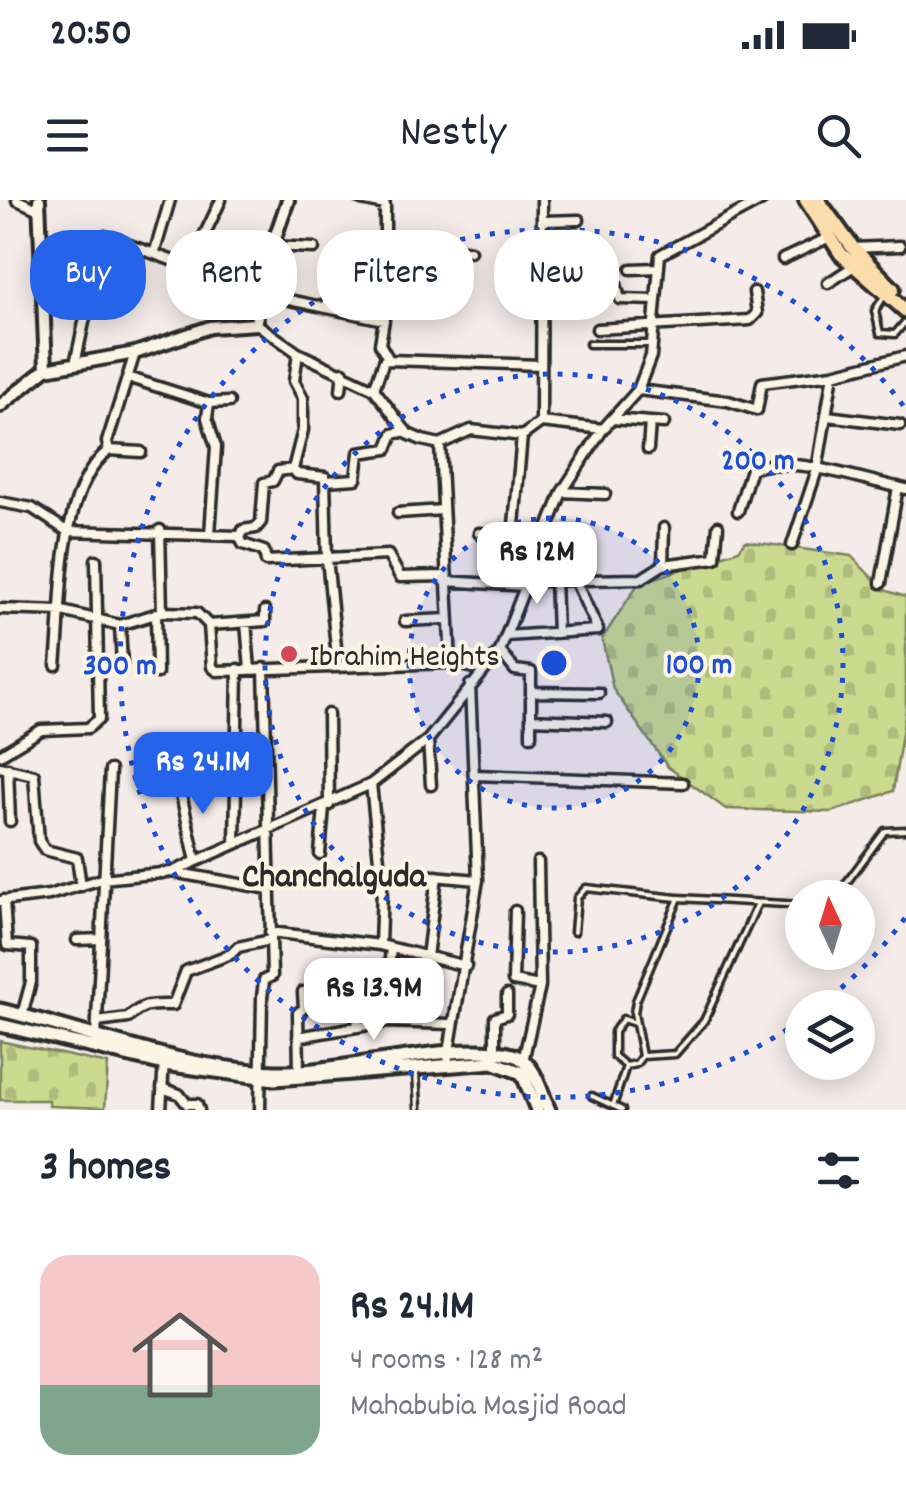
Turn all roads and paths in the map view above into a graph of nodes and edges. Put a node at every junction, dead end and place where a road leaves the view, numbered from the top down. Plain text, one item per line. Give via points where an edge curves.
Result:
1 (18, 200) edge
2 (170, 200) edge
3 (221, 200) edge
4 (288, 200) edge
5 (361, 200) edge
6 (542, 200) edge
7 (762, 200) edge
8 (806, 200) edge
9 (818, 200) edge
10 (385, 202) edge
11 (38, 204) edge
12 (579, 220) dead end
13 (542, 222) junction
14 (207, 230) edge
15 (277, 230) edge
16 (385, 230) edge
17 (830, 237) junction
18 (900, 246) dead end
19 (297, 247) edge
20 (314, 248) dead end
21 (852, 248) junction
22 (155, 251) junction
23 (166, 255) edge
24 (783, 259) dead end
25 (854, 266) junction
26 (658, 268) junction
27 (631, 269) dead end
28 (828, 283) dead end
29 (754, 292) dead end
30 (886, 294) junction
31 (619, 295) edge
32 (656, 300) junction
33 (906, 300) edge
34 (906, 311) edge
35 (257, 320) edge
36 (382, 320) edge
37 (906, 321) edge
38 (257, 324) junction
39 (653, 327) junction
40 (597, 329) dead end
41 (589, 344) dead end
42 (652, 344) junction
43 (135, 353) junction
44 (298, 353) junction
45 (906, 356) edge
46 (389, 360) junction
47 (75, 364) junction
48 (540, 365) junction
49 (46, 369) junction
50 (343, 372) junction
51 (833, 374) junction
52 (130, 378) junction
53 (374, 389) junction
54 (341, 390) dead end
55 (638, 390) junction
56 (209, 402) junction
57 (229, 402) dead end
58 (0, 406) edge
59 (827, 416) junction
60 (612, 419) junction
61 (541, 422) junction
62 (650, 422) junction
63 (664, 424) dead end
64 (900, 426) dead end
65 (603, 430) junction
66 (406, 431) junction
67 (522, 436) junction
68 (440, 444) junction
69 (648, 449) dead end
70 (109, 450) junction
71 (140, 452) dead end
72 (293, 469) junction
73 (816, 470) junction
74 (325, 481) junction
75 (902, 488) edge
76 (562, 492) junction
77 (605, 494) dead end
78 (0, 502) edge
79 (443, 510) junction
80 (738, 511) dead end
81 (398, 513) dead end
82 (718, 526) dead end
83 (664, 528) dead end
84 (160, 530) junction
85 (67, 531) junction
86 (210, 534) junction
87 (479, 534) dead end
88 (241, 536) junction
89 (513, 536) junction
90 (544, 541) junction
91 (792, 545) dead end
92 (327, 558) junction
93 (96, 560) dead end
94 (663, 565) junction
95 (445, 579) junction
96 (554, 580) junction
97 (575, 580) junction
98 (528, 583) junction
99 (880, 583) dead end
100 (0, 609) edge
101 (62, 612) junction
102 (159, 612) junction
103 (265, 612) dead end
104 (448, 619) junction
105 (97, 621) junction
106 (405, 621) dead end
107 (246, 622) junction
108 (120, 625) junction
109 (209, 625) junction
110 (557, 632) junction
111 (506, 636) junction
112 (500, 650) junction
113 (452, 662) junction
114 (56, 665) dead end
115 (122, 665) dead end
116 (338, 667) junction
117 (264, 668) junction
118 (238, 669) junction
119 (250, 669) junction
120 (483, 670) junction
121 (157, 673) dead end
122 (470, 684) junction
123 (531, 692) junction
124 (599, 692) dead end
125 (328, 714) dead end
126 (531, 719) junction
127 (607, 722) dead end
128 (530, 736) dead end
129 (428, 740) junction
130 (0, 755) edge
131 (4, 768) edge
132 (110, 770) dead end
133 (477, 775) junction
134 (178, 781) dead end
135 (683, 782) dead end
136 (371, 784) junction
137 (431, 785) dead end
138 (327, 806) junction
139 (10, 821) dead end
140 (270, 829) junction
141 (906, 830) edge
142 (234, 844) junction
143 (320, 854) dead end
144 (196, 861) junction
145 (538, 862) dead end
146 (172, 872) junction
147 (411, 874) dead end
148 (437, 876) junction
149 (102, 879) junction
150 (478, 880) junction
151 (848, 880) edge
152 (81, 886) junction
153 (269, 889) junction
154 (679, 898) junction
155 (2, 901) edge
156 (758, 903) junction
157 (785, 904) edge
158 (515, 911) dead end
159 (574, 932) dead end
160 (270, 936) junction
161 (100, 939) junction
162 (77, 940) dead end
163 (380, 945) junction
164 (391, 948) junction
165 (427, 957) junction
166 (466, 966) junction
167 (389, 969) dead end
168 (390, 982) dead end
169 (540, 986) junction
170 (507, 995) dead end
171 (0, 1010) edge
172 (22, 1015) junction
173 (97, 1022) junction
174 (386, 1022) junction
175 (636, 1023) junction
176 (451, 1024) junction
177 (0, 1026) edge
178 (358, 1027) junction
179 (298, 1036) junction
180 (94, 1041) junction
181 (642, 1056) junction
182 (494, 1057) junction
183 (164, 1060) junction
184 (448, 1060) junction
185 (521, 1064) junction
186 (626, 1066) junction
187 (416, 1068) junction
188 (299, 1070) junction
189 (259, 1074) junction
190 (162, 1088) junction
191 (592, 1096) dead end
192 (613, 1106) junction
193 (418, 1108) edge
194 (162, 1110) edge
195 (200, 1110) edge
196 (260, 1110) edge
197 (537, 1110) edge
198 (549, 1110) edge
199 (622, 1110) edge

1 - 11 street
2 - 22 street
3 - 14 street
4 - 15 street
5 - 10 street
6 - 13 street
7 - 26 street via 660,255
8 - 17 main road
9 - 21 main road
10 - 16 street
11 - 49 street
12 - 13 street
13 - 48 street
17 - 24 street
17 - 25 main road
18 - 21 street
19 - 20 street
21 - 33 main road
22 - 23 street
22 - 47 street via 104,236
25 - 28 street
25 - 30 main road
26 - 27 street
26 - 32 street
29 - 39 street via 757,313 750,320
30 - 34 main road
30 - 37 lane via 875,312 880,333 896,334
31 - 32 street
32 - 39 street
35 - 38 street
36 - 46 street via 380,344
38 - 43 street via 210,327
38 - 44 street
39 - 40 street
39 - 42 street
41 - 42 lane
42 - 55 street
43 - 47 street
43 - 52 street
44 - 50 street
44 - 72 street via 294,380 304,398 303,430
45 - 51 street
46 - 48 street
46 - 53 street
47 - 49 street
48 - 61 street
49 - 58 street
50 - 53 street
50 - 54 street
51 - 55 street via 762,384 757,410
51 - 59 street
52 - 56 street
52 - 70 street
53 - 66 street
55 - 60 street
56 - 57 street
56 - 86 street via 216,447
59 - 64 street
59 - 73 street
60 - 62 street
60 - 65 street
61 - 65 street
61 - 67 street
62 - 63 street
62 - 69 street
65 - 76 street
66 - 68 street
66 - 74 street via 393,434 387,449 359,453 356,479
67 - 68 street via 471,430
67 - 89 street
68 - 79 street
70 - 71 street
70 - 85 street via 94,462
72 - 74 street
72 - 88 street via 278,470 273,482 264,482 261,522
73 - 75 street
73 - 80 street via 786,464 751,469
73 - 91 street
74 - 92 street
75 - 99 street
76 - 77 street
76 - 90 street
78 - 85 street via 32,508
79 - 81 street
79 - 95 street
82 - 94 street via 715,558
83 - 94 street
84 - 85 street
84 - 86 street
84 - 102 street
85 - 101 street
86 - 88 street
87 - 89 street
88 - 92 street via 243,544 264,551 266,561
89 - 90 street
90 - 98 street
92 - 95 street via 388,556 400,577
92 - 116 street
93 - 105 street
94 - 97 street via 641,579
95 - 98 street
95 - 104 street
96 - 97 street
96 - 98 street
96 - 110 street
97 - 110 street via 598,630
98 - 111 street
100 - 101 street
101 - 105 street
101 - 114 street
102 - 108 street
102 - 109 street via 197,613
102 - 121 street
103 - 107 street via 265,620
104 - 106 street
104 - 113 street
105 - 108 street
105 - 130 street via 97,723 41,730
107 - 109 street
107 - 119 street
108 - 115 street
109 - 118 street via 213,669
110 - 111 street
111 - 112 street
112 - 120 street
112 - 123 street via 515,670 531,672
113 - 116 street
113 - 120 street
116 - 117 street
117 - 119 street
117 - 140 street
118 - 119 street
118 - 142 street
120 - 122 street
122 - 129 street
122 - 133 street
123 - 124 street
123 - 126 street
125 - 138 street
126 - 127 street
126 - 128 street
129 - 136 street
129 - 137 street
131 - 139 street
131 - 152 street via 34,775 39,841 44,850 76,858
132 - 149 street
133 - 135 street
133 - 150 street
134 - 144 street
136 - 138 street
136 - 163 street via 382,888
138 - 140 street
138 - 143 street
140 - 142 street
140 - 153 street
141 - 151 lane via 885,831
142 - 144 street
144 - 146 street
145 - 169 street
146 - 149 street
146 - 153 street
147 - 148 street
148 - 150 street
148 - 165 street
149 - 152 street
149 - 161 street
150 - 166 street
152 - 155 street
153 - 160 street
154 - 156 lane
154 - 159 lane via 586,888 577,898
154 - 175 lane via 636,1001
155 - 172 street via 7,945 31,947
156 - 157 lane
156 - 181 lane via 704,1021 675,1054
158 - 169 street via 513,982
160 - 163 street
160 - 173 street via 186,971 173,1005 138,1006 128,1018
160 - 189 street via 272,976 264,980
161 - 162 street
161 - 173 street
163 - 164 street
164 - 165 street
164 - 167 street
165 - 166 street
166 - 176 street
168 - 174 street
169 - 185 street
170 - 182 street via 507,1014 495,1018
171 - 172 main road
172 - 180 main road
173 - 180 street
174 - 176 street
174 - 178 street
175 - 181 lane
175 - 186 lane via 623,1020 614,1032 614,1056
176 - 184 street
177 - 180 main road
178 - 179 street
178 - 179 street via 354,990 303,992
179 - 188 street
180 - 183 main road
181 - 186 lane
182 - 184 main road
182 - 185 main road
183 - 189 main road
183 - 190 street
184 - 187 main road
184 - 188 main road
185 - 197 main road
185 - 198 main road
186 - 192 lane
187 - 189 main road via 318,1078
187 - 193 lane
188 - 189 main road
189 - 196 street
190 - 194 street
190 - 195 street
191 - 192 lane
192 - 199 lane

